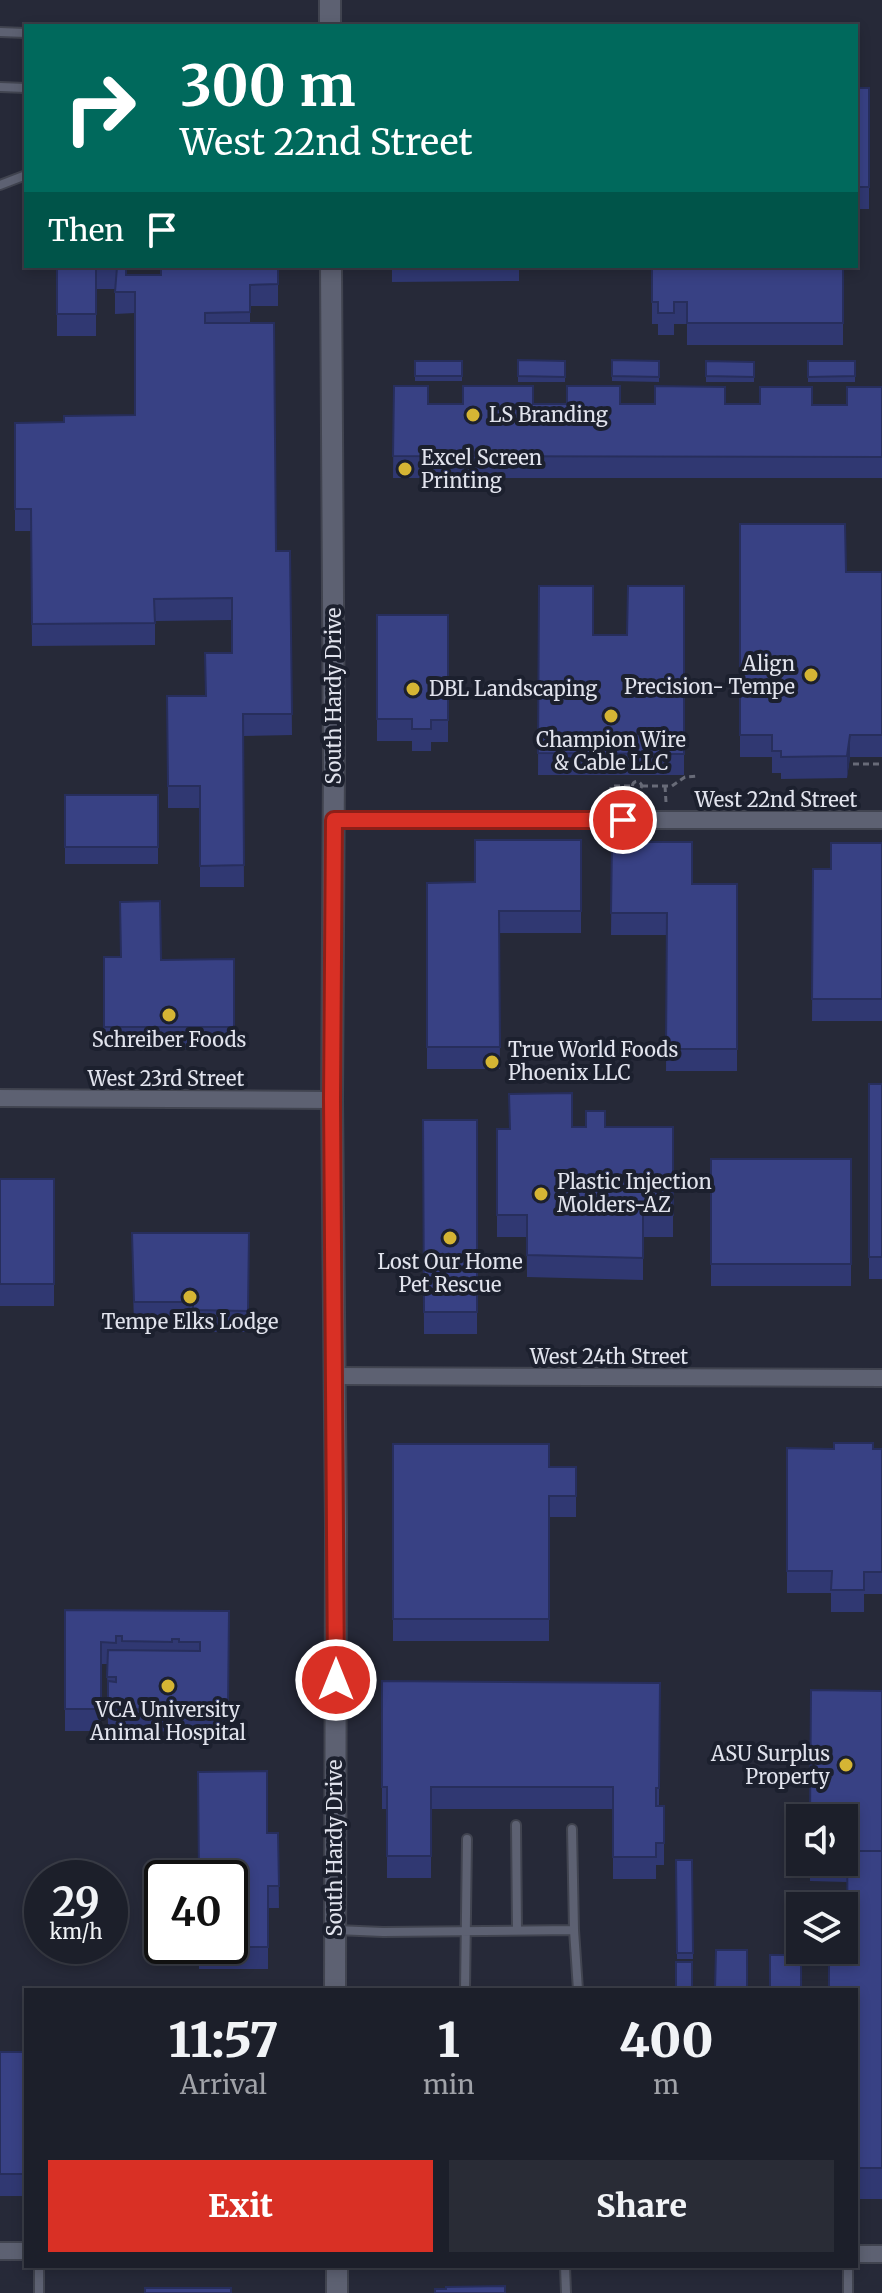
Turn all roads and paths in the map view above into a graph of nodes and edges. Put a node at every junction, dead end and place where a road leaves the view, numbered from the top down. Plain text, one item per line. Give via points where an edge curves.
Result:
1 (330, 0) edge
2 (330, 24) edge
3 (0, 32) edge
4 (24, 33) edge
5 (0, 87) edge
6 (24, 88) edge
7 (24, 176) edge
8 (0, 185) edge
9 (331, 268) edge
10 (853, 764) dead end
11 (882, 764) edge
12 (697, 776) dead end
13 (665, 786) junction
14 (611, 803) dead end
15 (666, 803) dead end
16 (334, 820) junction
17 (882, 820) edge
18 (0, 1098) edge
19 (332, 1100) junction
20 (335, 1376) junction
21 (882, 1378) edge
22 (516, 1825) dead end
23 (572, 1829) dead end
24 (467, 1839) dead end
25 (335, 1930) junction
26 (466, 1930) junction
27 (517, 1930) junction
28 (574, 1930) junction
29 (335, 1988) edge
30 (465, 1988) edge
31 (578, 1988) edge
32 (0, 2251) edge
33 (24, 2251) edge
34 (858, 2254) edge
35 (882, 2254) edge
36 (39, 2268) edge
37 (337, 2268) edge
38 (565, 2268) edge
39 (848, 2268) edge
40 (39, 2293) edge
41 (337, 2293) edge
42 (566, 2293) edge
43 (848, 2293) edge

1 - 2 street
3 - 4 lane
5 - 6 lane
7 - 8 lane
9 - 16 street, South Hardy Drive
10 - 11 path
12 - 13 path
13 - 14 path via 642,786 637,791 633,786 611,786
13 - 15 path
16 - 17 street, West 22nd Street
16 - 19 street, South Hardy Drive
18 - 19 street, West 23rd Street
19 - 20 street, South Hardy Drive
20 - 21 street, West 24th Street
20 - 25 street, South Hardy Drive
22 - 27 lane
23 - 28 lane
24 - 26 lane
25 - 26 lane
25 - 29 street, South Hardy Drive
26 - 27 lane
26 - 30 lane
27 - 28 lane
28 - 31 lane
32 - 33 street
34 - 35 street
36 - 40 lane
37 - 41 street
38 - 42 lane
39 - 43 lane

